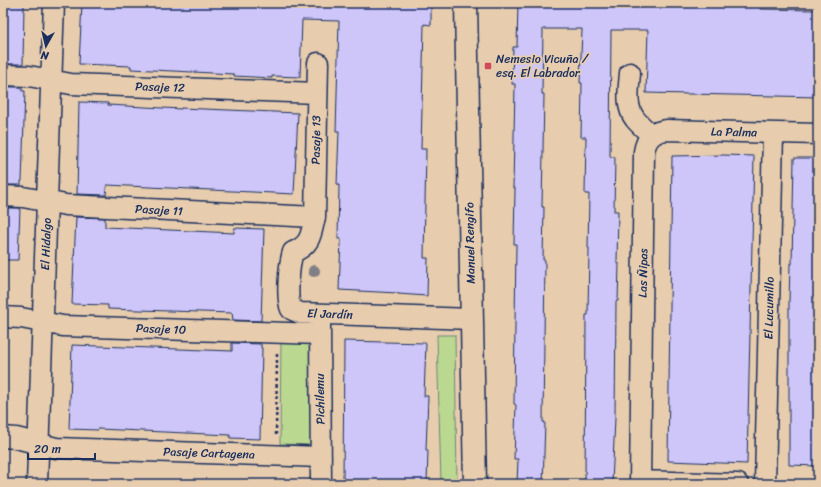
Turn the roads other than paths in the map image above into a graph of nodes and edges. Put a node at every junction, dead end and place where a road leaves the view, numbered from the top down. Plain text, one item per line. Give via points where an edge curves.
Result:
1 (54, 3) edge
2 (466, 3) edge
3 (318, 63) dead end
4 (630, 73) dead end
5 (3, 76) edge
6 (52, 80) junction
7 (317, 93) junction
8 (773, 133) junction
9 (818, 134) edge
10 (651, 135) junction
11 (3, 196) edge
12 (47, 202) junction
13 (315, 217) junction
14 (320, 314) junction
15 (3, 317) edge
16 (472, 319) junction
17 (43, 322) junction
18 (320, 334) junction
19 (3, 437) edge
20 (38, 442) junction
21 (321, 457) junction
22 (640, 483) edge
23 (37, 484) edge
24 (321, 484) edge
25 (475, 484) edge
26 (738, 484) edge
27 (764, 484) edge

1 - 6 street, El Hidalgo
2 - 16 street, Manuel Rengifo
3 - 7 street, Pasaje 13
4 - 10 street via 630,110 635,120
5 - 6 street, Pasaje 12 via 29,76
6 - 7 street, Pasaje 12 via 71,84
6 - 12 street, El Hidalgo
7 - 13 street, Pasaje 13
8 - 9 street, La Palma
8 - 10 street, La Palma via 667,130
8 - 27 street, El Lucumillo
10 - 22 street, Las Ñipas via 644,152
11 - 12 street, Pasaje 11
12 - 13 street, Pasaje 11
12 - 17 street, El Hidalgo
13 - 14 street, El Jardín via 306,245 293,252 290,259 288,299 291,309 295,312
14 - 16 street, El Jardín
14 - 18 street, Pichilemu
15 - 17 street, Pasaje 10
16 - 25 street, Manuel Rengifo
17 - 18 street, Pasaje 10 via 63,326
17 - 20 street, El Hidalgo
18 - 21 street, Pichilemu
19 - 20 street, Pasaje Cartagena
20 - 21 street, Pasaje Cartagena via 56,448
20 - 23 street, El Hidalgo
21 - 24 street, Pichilemu
22 - 26 street

